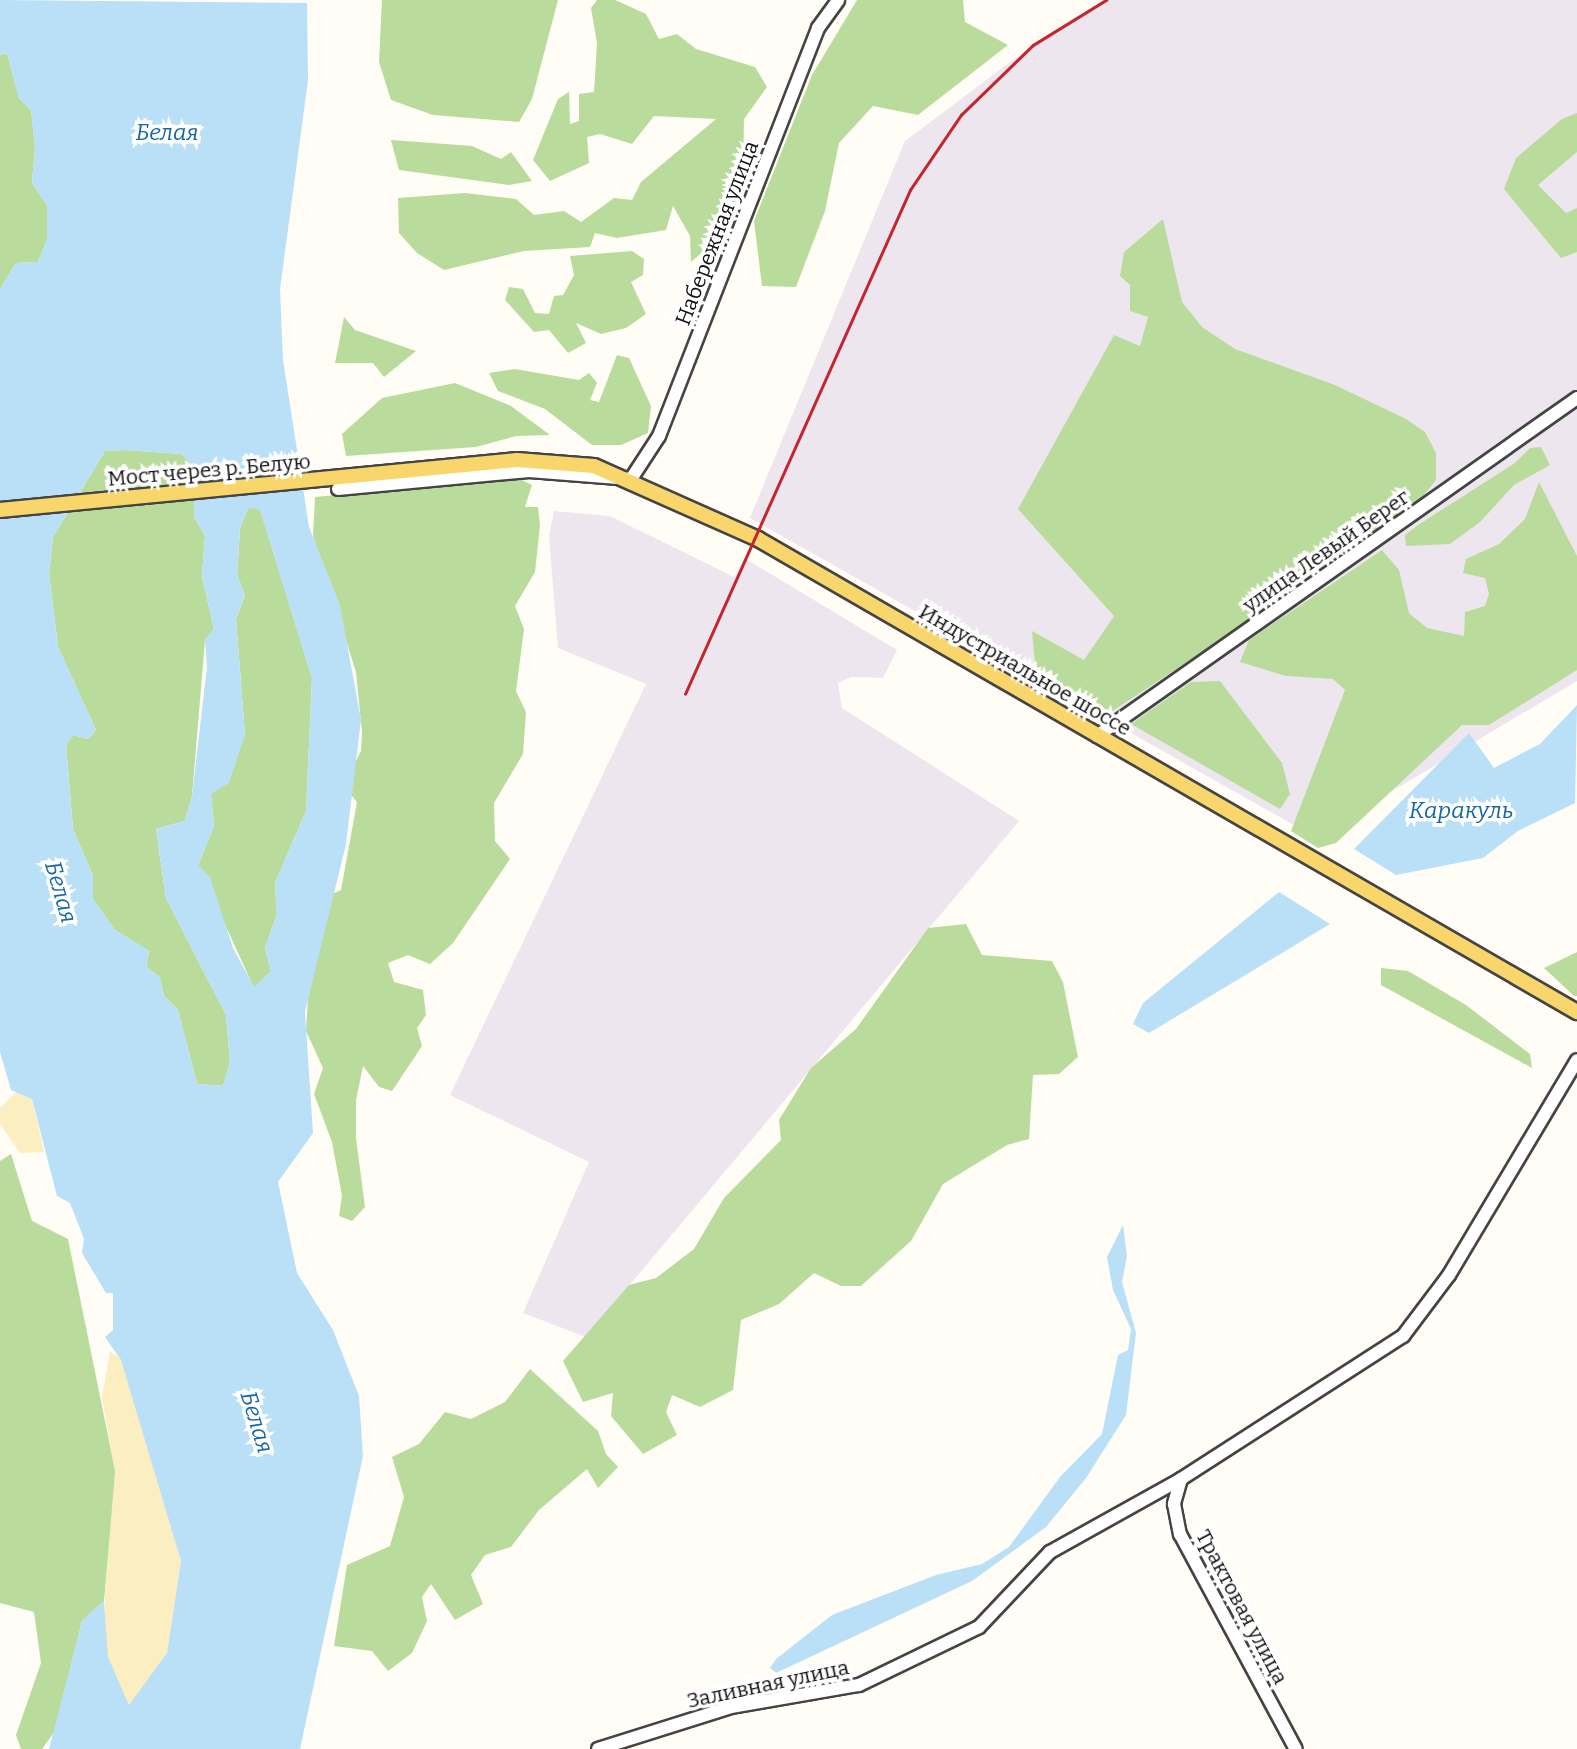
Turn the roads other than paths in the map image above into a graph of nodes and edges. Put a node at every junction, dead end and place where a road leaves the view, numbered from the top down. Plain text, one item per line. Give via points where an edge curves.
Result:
1 (838, 0) edge
2 (1577, 398) edge
3 (422, 472) joint
4 (631, 479) junction
5 (338, 489) dead end
6 (0, 510) edge
7 (1097, 736) junction
8 (1577, 1012) edge
9 (1577, 1060) edge
10 (1181, 1479) junction
11 (598, 1749) edge
12 (1296, 1749) edge

1 - 4 street, Набережная улица via 818,28 659,436
2 - 7 street, улица Левый Берег
3 - 4 main road, Индустриальное шоссе via 517,460 594,466
3 - 6 main road, Мост через р. Белую
4 - 5 street via 529,471
4 - 7 main road, Индустриальное шоссе via 758,540
7 - 8 main road, Индустриальное шоссе
9 - 10 street, Заливная улица via 1449,1275 1403,1336
10 - 11 street, Заливная улица via 1050,1552 979,1627 859,1685 731,1707
10 - 12 street, Трактовая улица via 1174,1504 1180,1534

